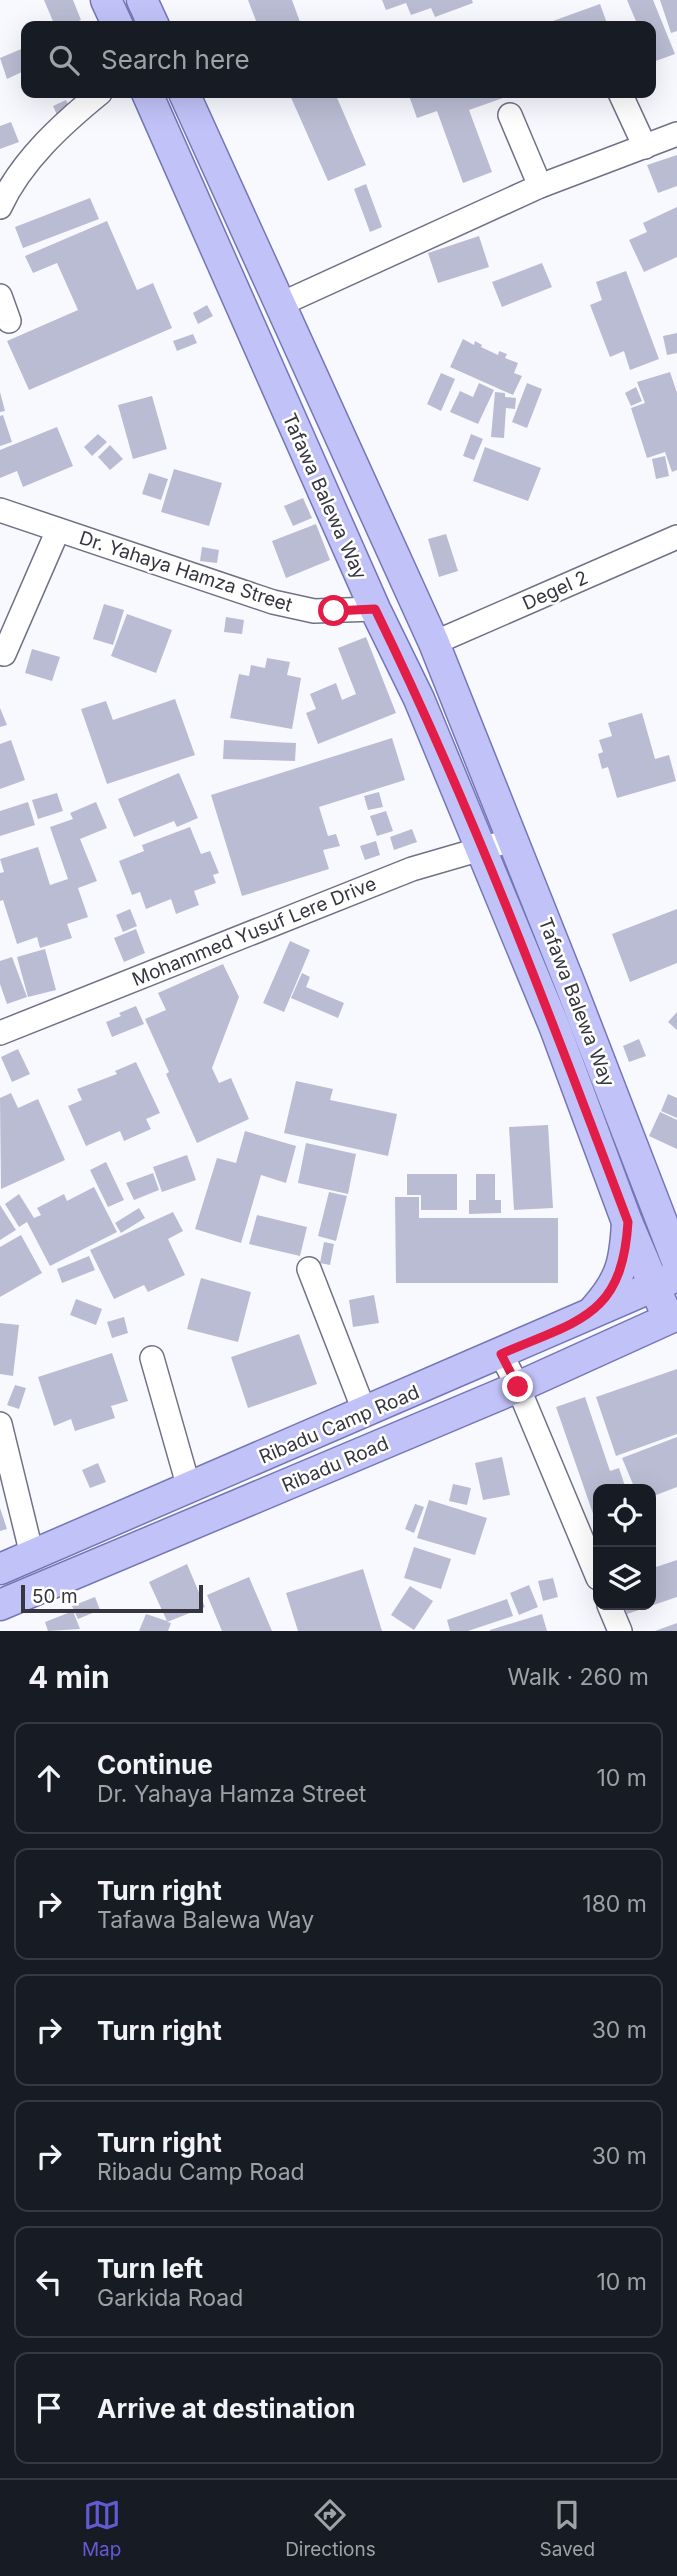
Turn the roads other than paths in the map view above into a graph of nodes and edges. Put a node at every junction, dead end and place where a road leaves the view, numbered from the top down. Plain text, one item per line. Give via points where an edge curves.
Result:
1 (106, 0) edge
2 (142, 0) edge
3 (116, 21) edge
4 (152, 21) edge
5 (94, 98) edge
6 (149, 98) edge
7 (186, 98) edge
8 (622, 98) edge
9 (510, 115) dead end
10 (677, 134) edge
11 (645, 147) junction
12 (540, 186) junction
13 (0, 207) edge
14 (0, 296) edge
15 (279, 304) junction
16 (9, 321) dead end
17 (0, 510) edge
18 (58, 530) junction
19 (677, 537) edge
20 (375, 609) junction
21 (434, 643) junction
22 (4, 654) dead end
23 (513, 840) junction
24 (483, 850) junction
25 (0, 1034) edge
26 (667, 1221) edge
27 (628, 1222) junction
28 (677, 1261) edge
29 (309, 1269) dead end
30 (666, 1280) edge
31 (592, 1313) junction
32 (674, 1319) edge
33 (501, 1354) junction
34 (152, 1358) dead end
35 (518, 1387) junction
36 (365, 1413) junction
37 (0, 1424) edge
38 (189, 1488) junction
39 (33, 1555) junction
40 (593, 1566) edge
41 (0, 1570) edge
42 (0, 1605) edge
43 (611, 1610) edge
44 (620, 1631) edge

1 - 3 main road
2 - 4 main road
5 - 13 street via 62,124 8,189
6 - 20 main road, Tafawa Balewa Way
7 - 15 main road, Tafawa Balewa Way
8 - 11 street
9 - 12 street
10 - 11 street
11 - 12 street
12 - 15 street
14 - 16 street
15 - 21 main road, Tafawa Balewa Way
17 - 18 street, Dr. Yahaya Hamza Street
18 - 20 street, Dr. Yahaya Hamza Street via 273,602 314,611
18 - 22 street
19 - 21 street, Degel 2
20 - 24 main road, Tafawa Balewa Way
21 - 23 main road, Tafawa Balewa Way
23 - 24 street, Mohammed Yusuf Lere Drive
23 - 26 main road, Tafawa Balewa Way
24 - 25 street, Mohammed Yusuf Lere Drive via 412,869
24 - 27 main road, Tafawa Balewa Way
26 - 28 main road, Tafawa Balewa Way
27 - 30 main road, Tafawa Balewa Way
27 - 31 main road via 619,1275
29 - 36 street
30 - 31 main road, Ribadu Camp Road
30 - 32 main road, Tafawa Balewa Way
31 - 33 main road, Ribadu Camp Road
32 - 35 main road, Ribadu Road
33 - 35 street
33 - 36 main road, Ribadu Camp Road
34 - 38 street
35 - 40 street
35 - 42 main road, Ribadu Road
36 - 38 main road, Ribadu Camp Road
37 - 39 street
38 - 39 main road, Ribadu Camp Road
39 - 41 main road, Ribadu Camp Road
43 - 44 street

